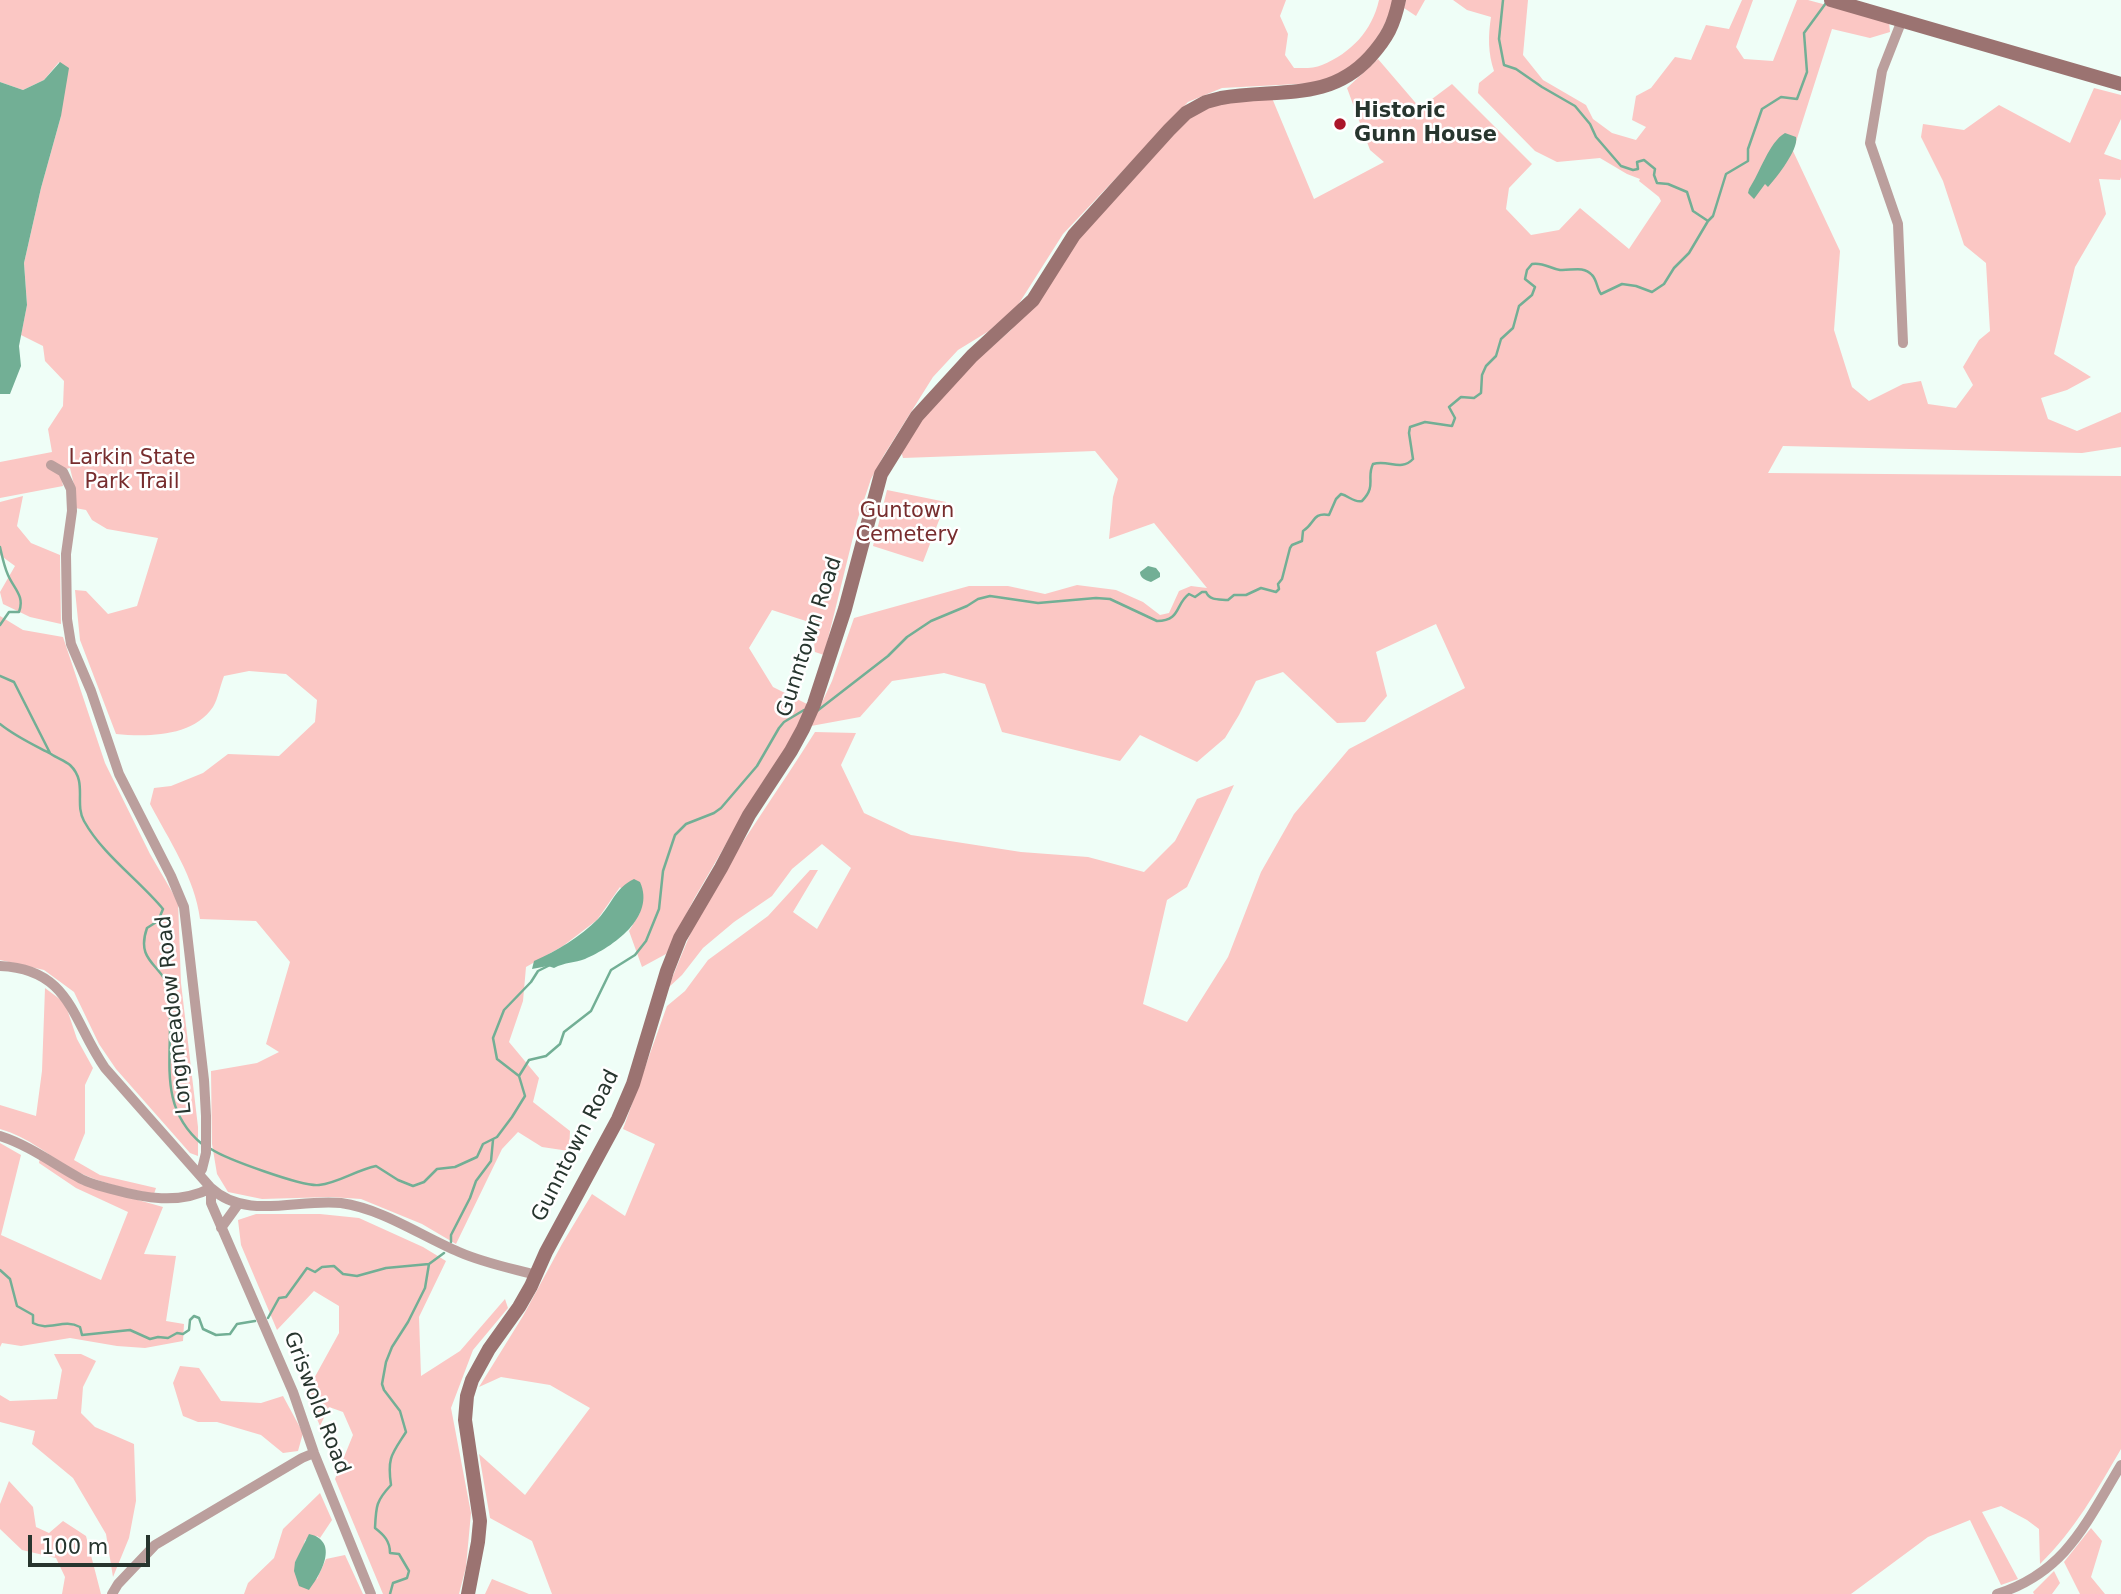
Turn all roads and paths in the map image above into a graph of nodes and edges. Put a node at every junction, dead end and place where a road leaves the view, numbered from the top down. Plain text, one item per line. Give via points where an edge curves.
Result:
1 (1399, 0) edge
2 (1834, 1) edge
3 (1902, 20) junction
4 (2121, 84) edge
5 (1903, 343) dead end
6 (51, 465) dead end
7 (0, 966) edge
8 (0, 1136) edge
9 (199, 1174) junction
10 (211, 1188) junction
11 (239, 1203) junction
12 (221, 1228) junction
13 (536, 1275) junction
14 (314, 1453) junction
15 (2121, 1465) edge
16 (112, 1594) edge
17 (371, 1594) edge
18 (468, 1594) edge
19 (1997, 1594) edge

1 - 13 street, Gunntown Road via 1393,26 1384,40 1363,64 1337,83 1221,98 1186,113 1074,235 1033,300 972,356 918,416 881,474 814,704 680,938 627,1099
2 - 3 street
3 - 4 street
3 - 5 street via 1882,71 1870,143 1898,224
6 - 9 street, Longmeadow Road via 63,472 71,489 66,554 71,644 119,774 184,907 206,1116 206,1153
7 - 9 street via 38,975 63,993 105,1068
8 - 10 street via 38,1152 79,1178 141,1198 179,1197
9 - 10 street
10 - 11 street
10 - 12 street, Griswold Road via 211,1203
11 - 12 street
11 - 13 street via 351,1205 473,1258
12 - 14 street, Griswold Road via 293,1392
13 - 18 street, Gunntown Road via 479,1364 467,1396 466,1433 480,1521
14 - 16 street via 155,1545
14 - 17 street, Griswold Road
15 - 19 street via 2082,1529 2054,1562 2036,1578

